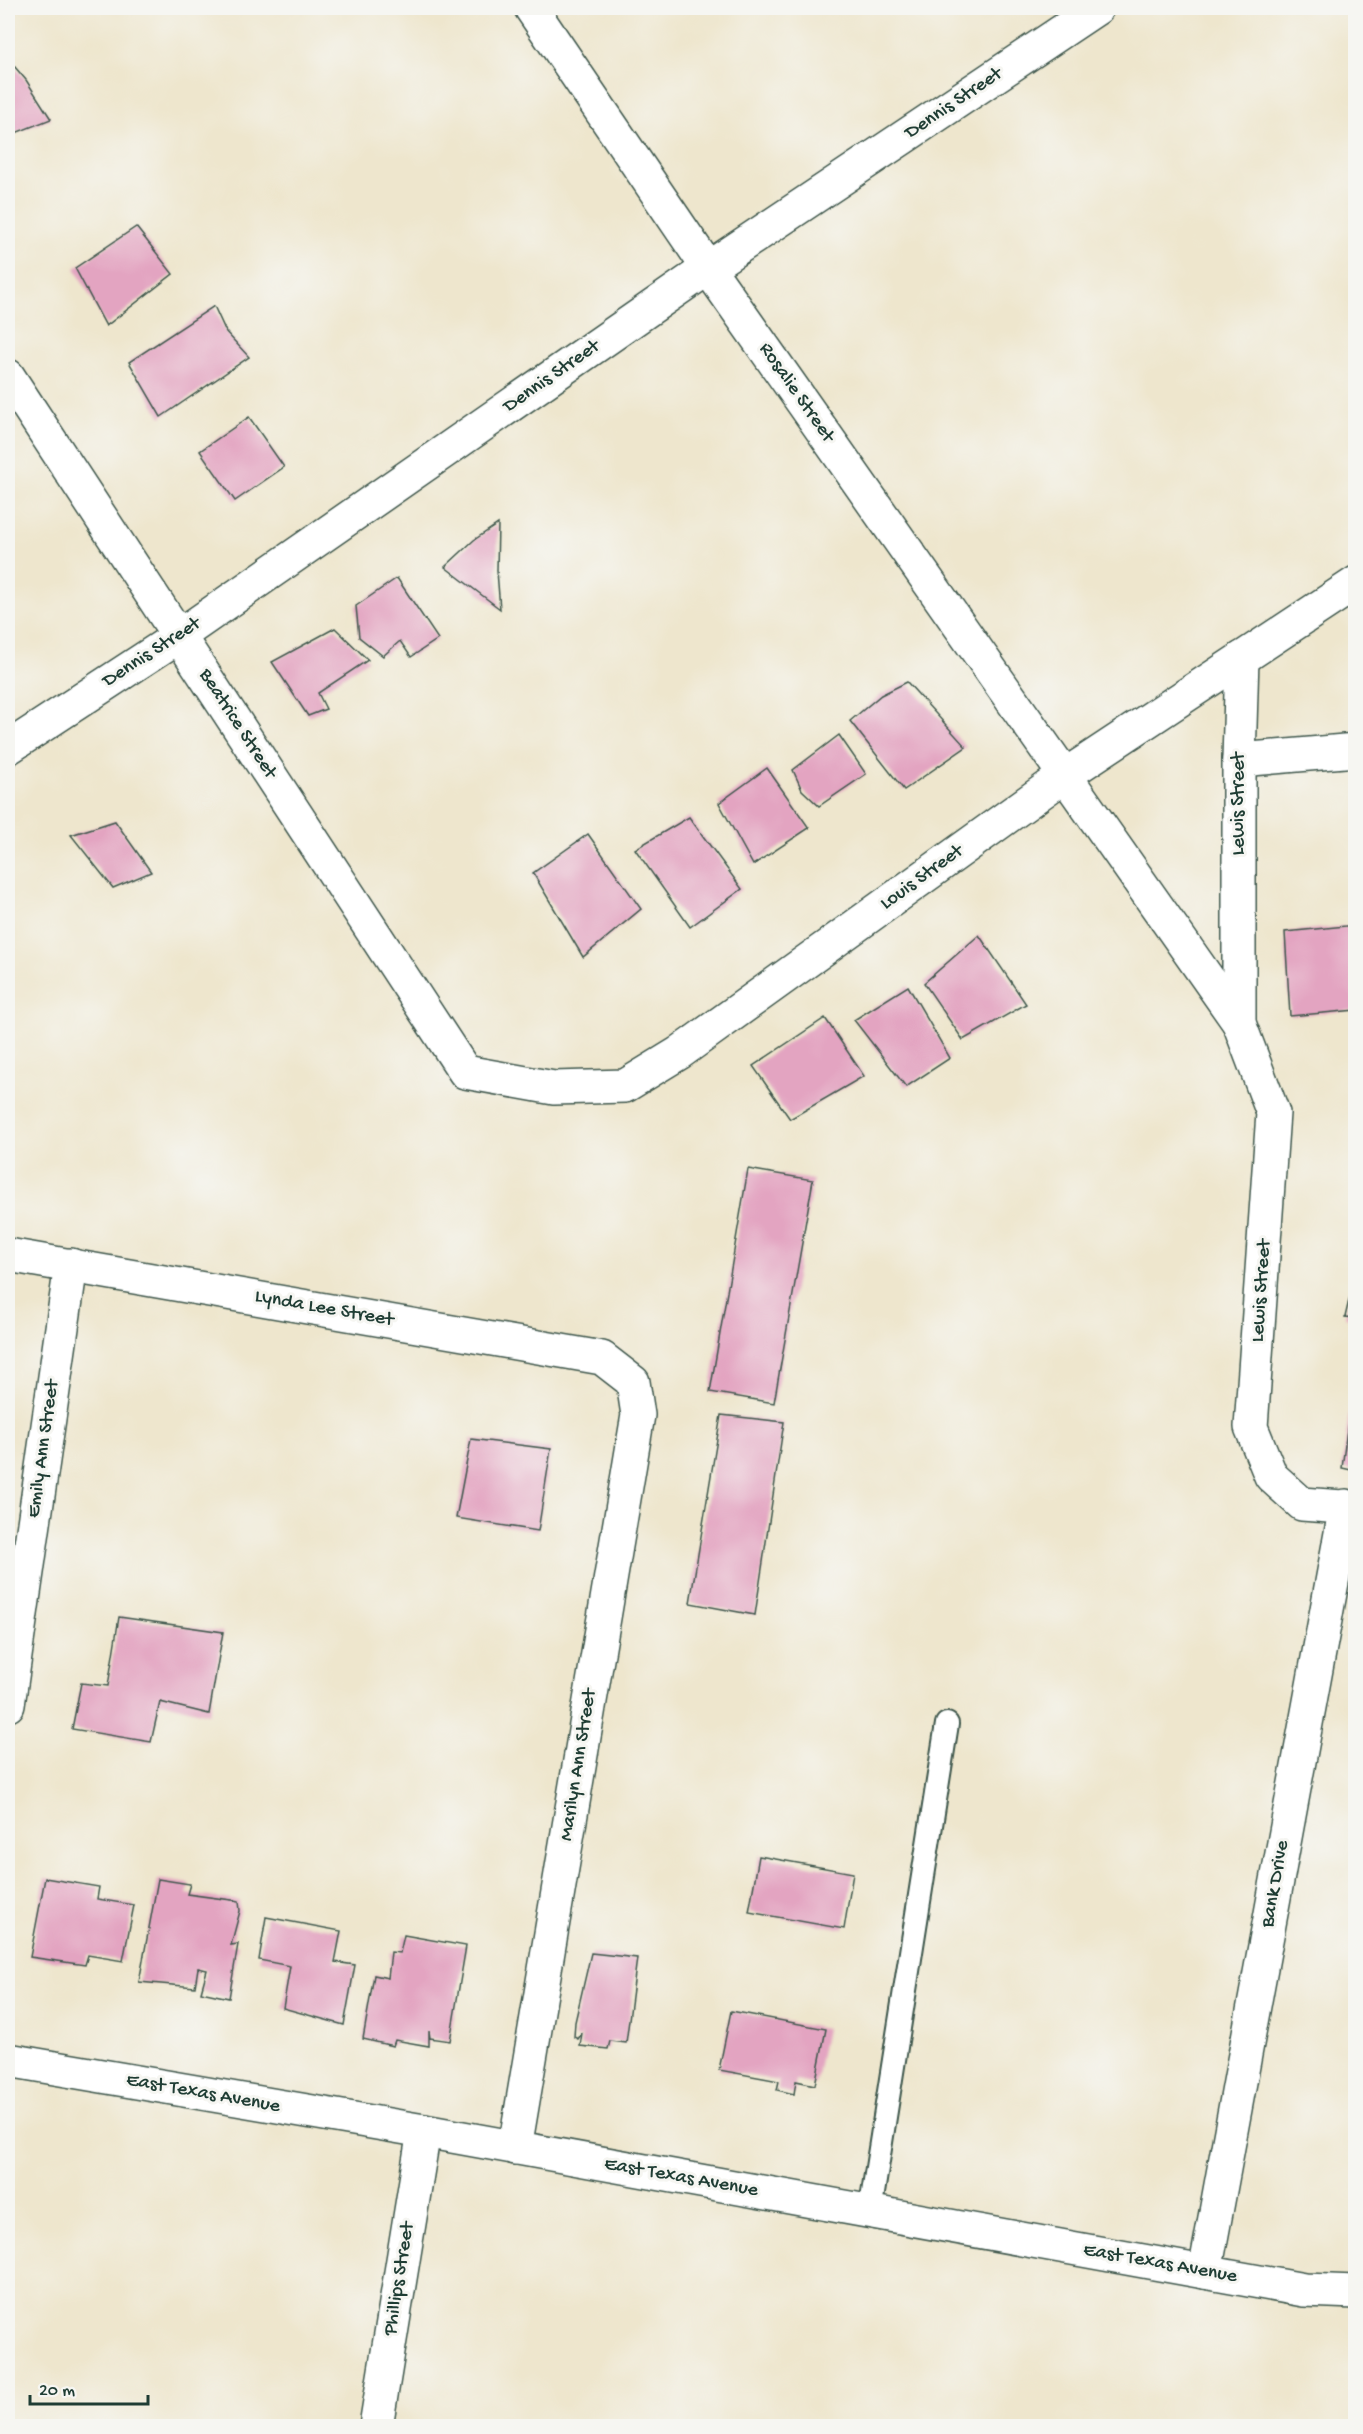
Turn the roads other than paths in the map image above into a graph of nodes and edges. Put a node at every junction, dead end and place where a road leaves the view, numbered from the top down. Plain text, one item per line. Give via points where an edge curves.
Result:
1 (531, 8) edge
2 (1097, 8) edge
3 (708, 268) junction
4 (8, 376) edge
5 (1356, 583) edge
6 (179, 636) junction
7 (1242, 658) junction
8 (8, 748) edge
9 (1356, 750) edge
10 (1239, 760) junction
11 (1064, 776) junction
12 (1239, 1023) junction
13 (465, 1072) joint
14 (8, 1255) edge
15 (70, 1265) junction
16 (633, 1382) joint
17 (1351, 1507) edge
18 (8, 1705) edge
19 (947, 1724) dead end
20 (8, 2060) edge
21 (424, 2131) junction
22 (515, 2148) junction
23 (870, 2212) junction
24 (1205, 2272) junction
25 (1356, 2292) edge
26 (376, 2427) edge

1 - 3 street, Rosalie Street
2 - 3 street, Dennis Street
3 - 6 street, Dennis Street
3 - 11 street, Rosalie Street
4 - 6 street, Beatrice Street
5 - 7 street, Louis Street
6 - 8 street, Dennis Street
6 - 13 street, Beatrice Street
7 - 10 street, Lewis Street
7 - 11 street, Louis Street
9 - 10 street
10 - 12 street, Lewis Street
11 - 12 street, Lewis Street
11 - 13 street, Louis Street via 679,1053 625,1086 554,1088
12 - 17 street, Lewis Street via 1273,1113 1251,1427 1271,1476 1302,1504
14 - 15 street, Lynda Lee Street
15 - 16 street, Lynda Lee Street via 602,1358
15 - 18 street, Emily Ann Street
16 - 22 street, Marilyn Ann Street via 638,1415
17 - 24 street, Bank Drive
19 - 23 lane
20 - 21 street, East Texas Avenue
21 - 22 street, East Texas Avenue
21 - 26 street, Phillips Street
22 - 23 street, East Texas Avenue
23 - 24 street, East Texas Avenue
24 - 25 street, East Texas Avenue via 1304,2290

